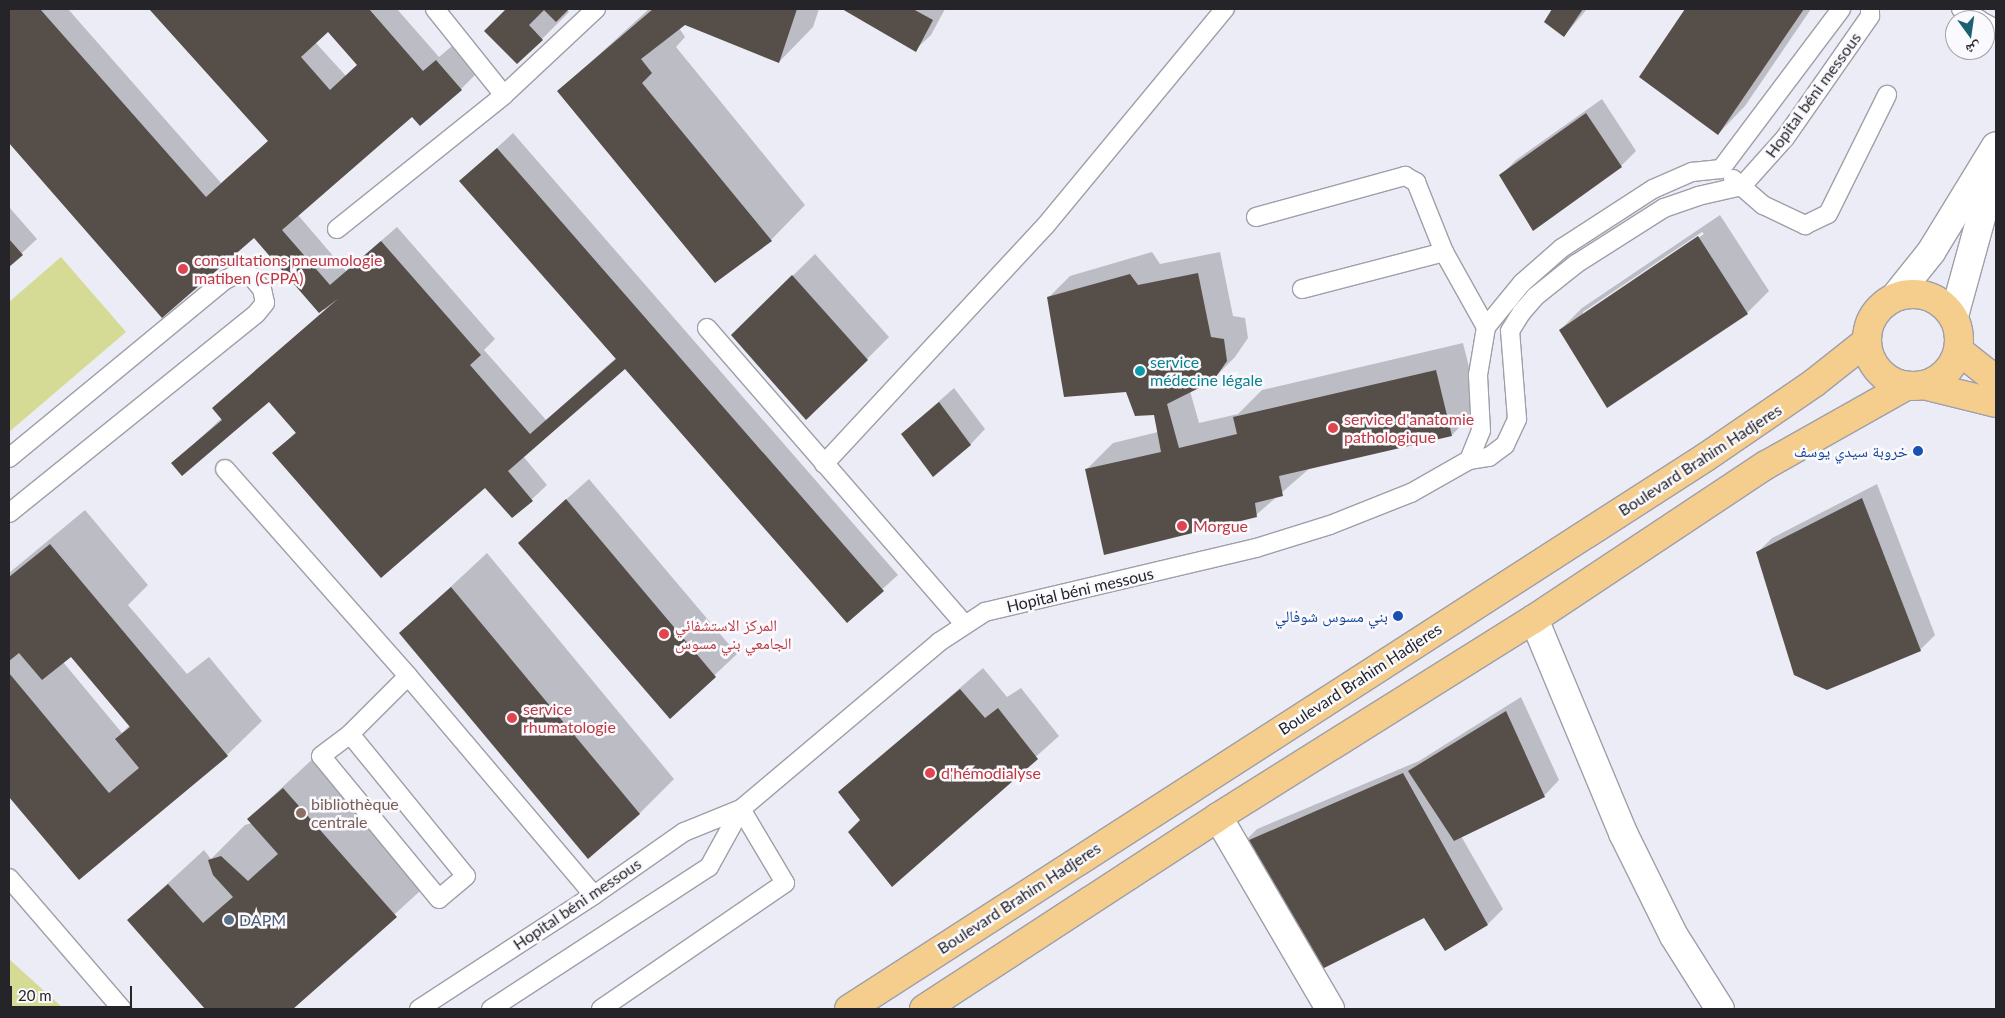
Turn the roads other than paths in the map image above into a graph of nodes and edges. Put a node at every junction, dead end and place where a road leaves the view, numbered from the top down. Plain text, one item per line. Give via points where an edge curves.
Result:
1 (435, 9) edge
2 (596, 9) edge
3 (1226, 9) edge
4 (1841, 9) edge
5 (1870, 9) edge
6 (504, 95) junction
7 (1887, 95) dead end
8 (1996, 146) edge
9 (1996, 165) edge
10 (1721, 169) junction
11 (1742, 186) junction
12 (1256, 217) dead end
13 (337, 229) dead end
14 (1444, 252) junction
15 (1302, 289) dead end
16 (1895, 297) junction
17 (1954, 316) junction
18 (1486, 327) junction
19 (707, 328) dead end
20 (1866, 342) junction
21 (1958, 350) junction
22 (1996, 380) edge
23 (1915, 386) junction
24 (1996, 403) edge
25 (9, 458) edge
26 (1469, 460) junction
27 (824, 464) junction
28 (225, 469) dead end
29 (9, 513) edge
30 (1534, 619) junction
31 (964, 624) junction
32 (408, 676) junction
33 (350, 734) junction
34 (741, 809) junction
35 (1218, 817) junction
36 (9, 878) edge
37 (594, 895) junction
38 (122, 1009) edge
39 (419, 1009) edge
40 (491, 1009) edge
41 (601, 1009) edge
42 (849, 1009) edge
43 (924, 1009) edge
44 (1330, 1009) edge
45 (1720, 1009) edge

1 - 6 lane
2 - 6 lane
3 - 27 lane via 1046,225
4 - 10 lane, Hopital béni messous
5 - 11 lane, Hopital béni messous via 1865,24 1791,131
6 - 13 lane
7 - 11 lane via 1828,214 1805,225 1763,204
8 - 16 street via 1931,252
9 - 17 street
10 - 11 lane
10 - 18 lane via 1692,172 1653,188 1562,248 1522,283
11 - 26 lane, Hopital béni messous via 1664,208 1576,264 1536,296 1510,331 1517,419 1505,445 1489,457
12 - 14 lane via 1405,176 1416,182
14 - 15 lane
14 - 18 lane
16 - 17 main road via 1911,293 1928,296 1943,304
16 - 20 main road via 1879,307 1869,323
17 - 21 main road via 1959,333
18 - 26 lane via 1478,375 1481,431
19 - 27 lane
20 - 23 main road via 1869,357 1878,371 1891,381
20 - 42 main road, Boulevard Brahim Hadjeres via 1814,383 1706,457
21 - 22 main road
21 - 23 main road via 1952,366 1939,378
23 - 24 main road
23 - 30 main road via 1757,471
25 - 29 lane via 225,280 239,274 251,276 262,289 265,302 256,314
26 - 31 lane, Hopital béni messous via 1411,493 1330,525 1256,548 985,612
27 - 31 lane
28 - 32 lane
30 - 35 main road
30 - 45 street via 1623,833 1674,936
31 - 34 lane, Hopital béni messous
32 - 33 lane
32 - 37 lane
33 - 33 lane via 321,756 439,899 466,876
34 - 37 lane, Hopital béni messous via 684,832
34 - 40 lane, Hopital béni messous via 709,867
34 - 41 lane via 785,883
35 - 43 main road
35 - 44 street
36 - 38 lane
37 - 39 lane, Hopital béni messous

